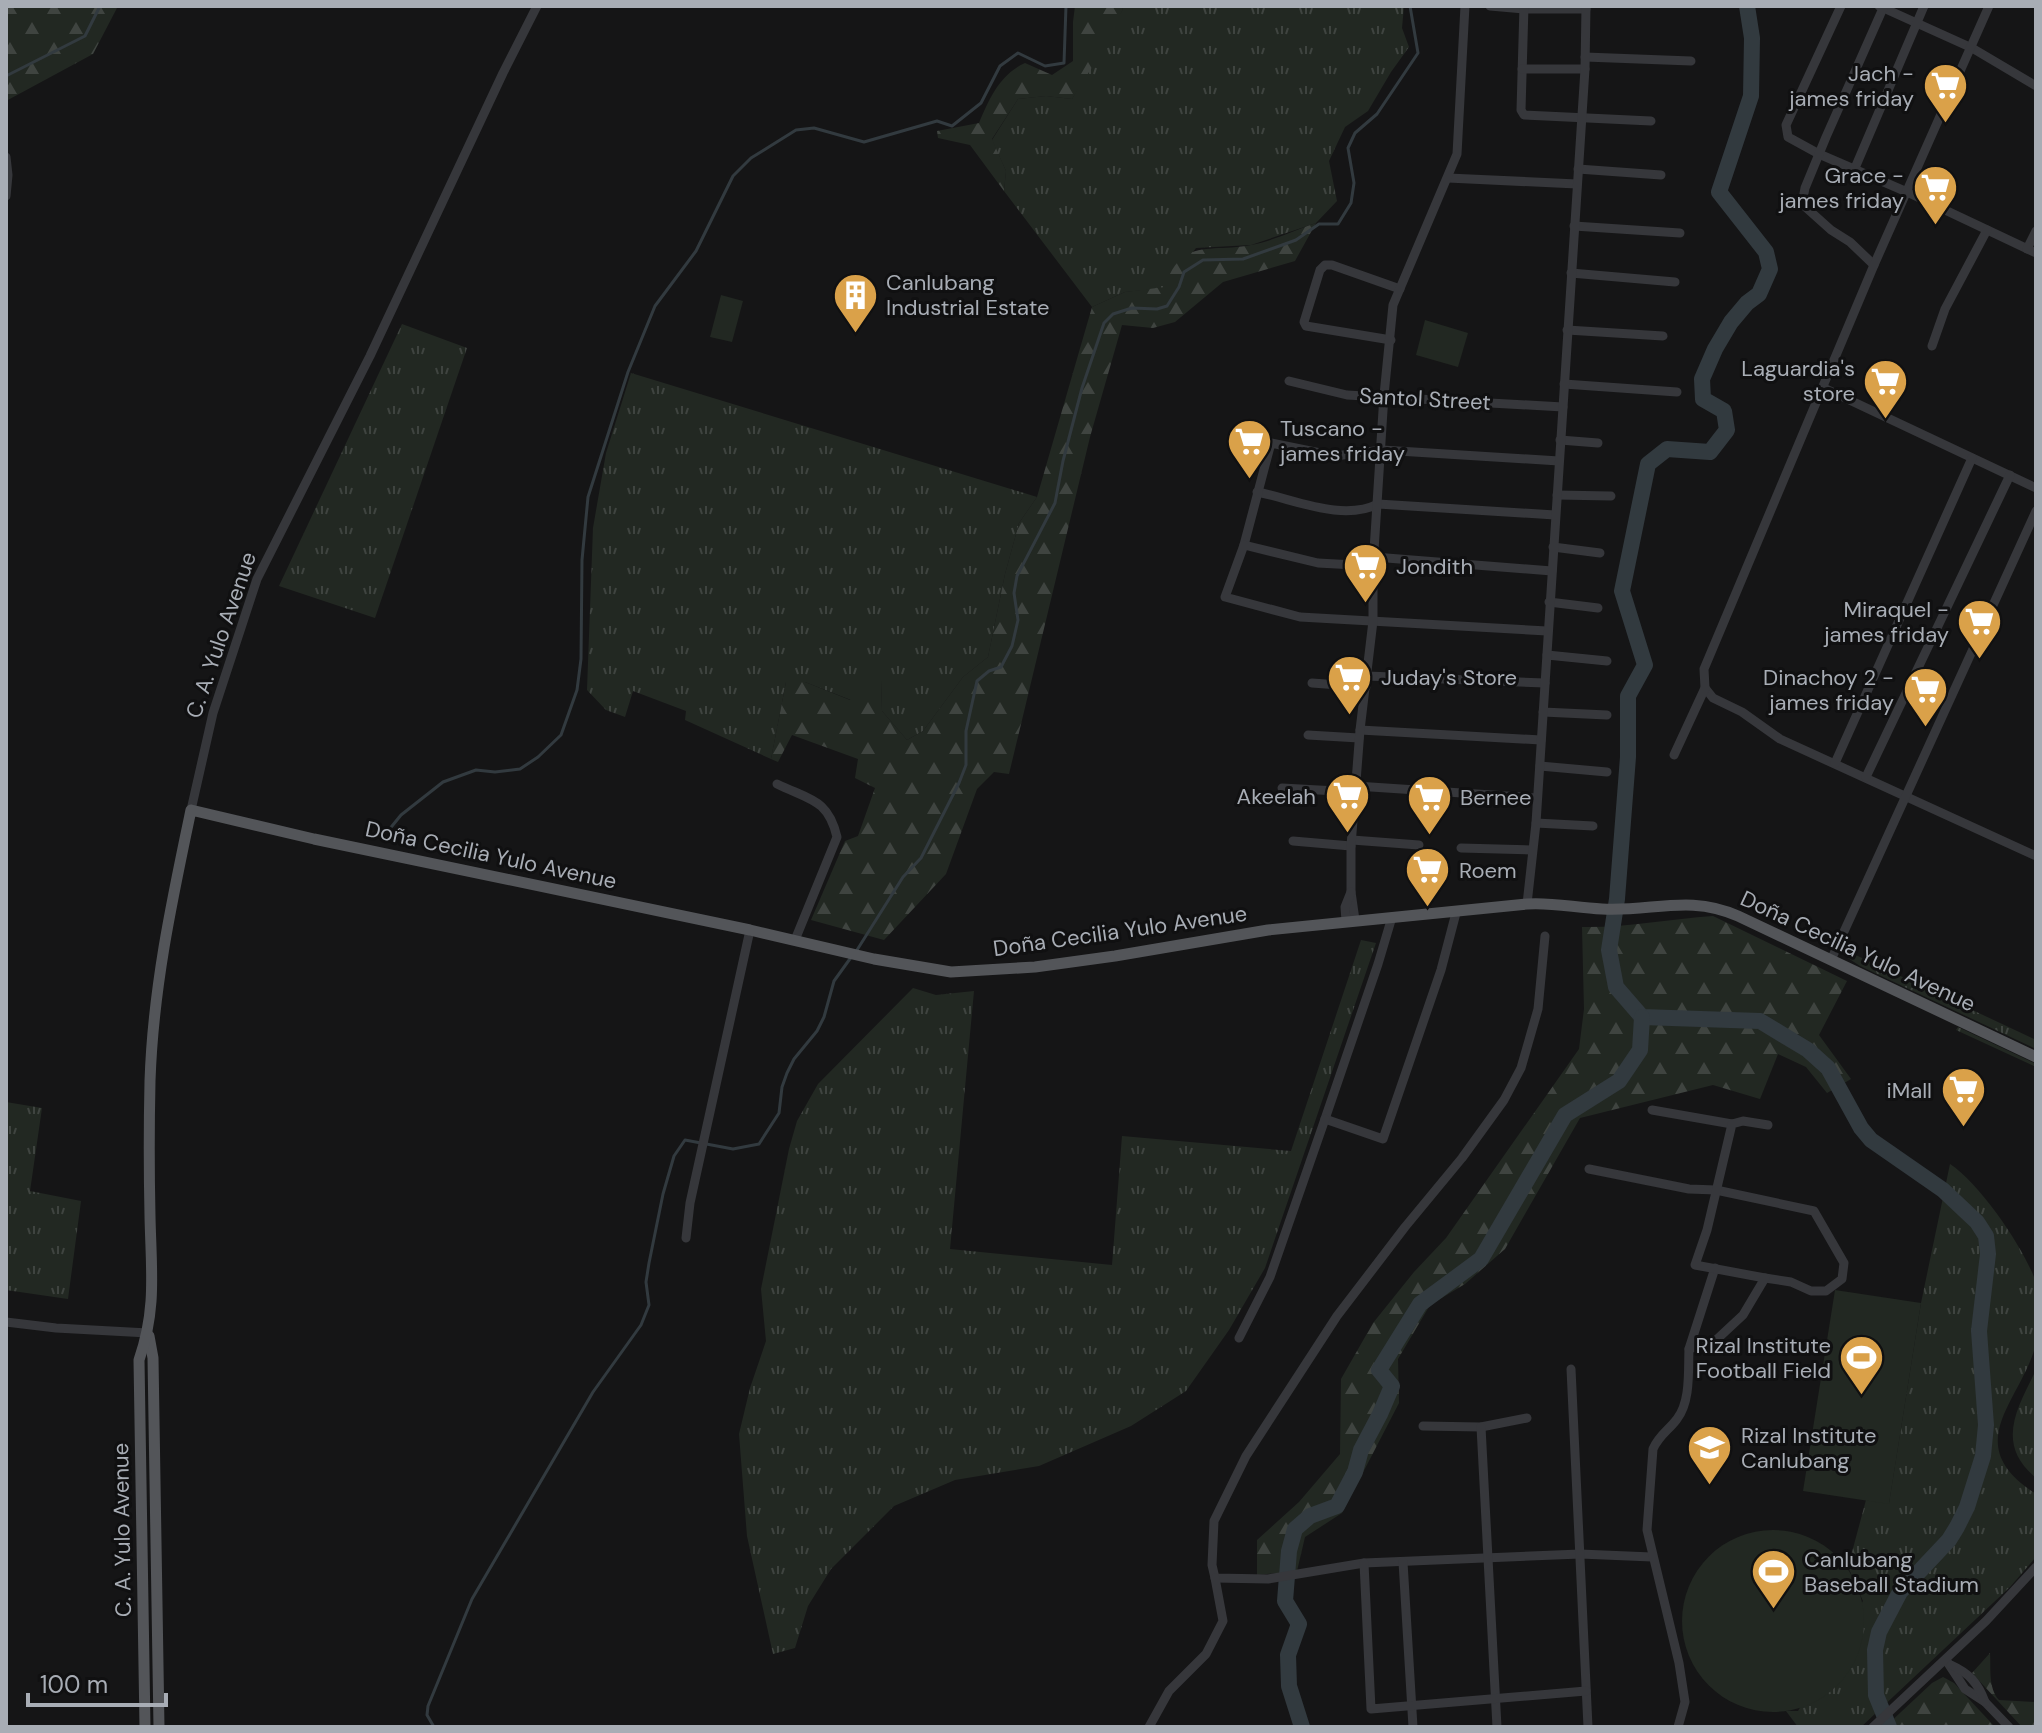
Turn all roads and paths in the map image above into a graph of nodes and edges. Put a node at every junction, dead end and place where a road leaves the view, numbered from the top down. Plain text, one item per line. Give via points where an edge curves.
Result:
1 (537, 6) edge
2 (1465, 6) edge
3 (1490, 6) edge
4 (1841, 6) edge
5 (1924, 6) edge
6 (1989, 6) edge
7 (1586, 7) edge
8 (1882, 7) edge
9 (1524, 8) edge
10 (1916, 25) junction
11 (1972, 48) junction
12 (1585, 57) junction
13 (1691, 61) dead end
14 (1522, 69) junction
15 (1585, 69) junction
16 (2036, 86) edge
17 (1581, 116) junction
18 (1651, 121) dead end
19 (1819, 154) junction
20 (6, 157) edge
21 (1855, 168) junction
22 (1578, 169) junction
23 (1661, 175) dead end
24 (1448, 178) junction
25 (1577, 184) junction
26 (1907, 192) junction
27 (6, 196) edge
28 (1574, 226) junction
29 (1987, 230) junction
30 (2036, 231) edge
31 (1680, 233) dead end
32 (2032, 251) edge
33 (1874, 265) junction
34 (1571, 273) junction
35 (1675, 282) dead end
36 (1400, 289) junction
37 (1567, 330) junction
38 (1663, 336) dead end
39 (1391, 340) junction
40 (1932, 346) dead end
41 (1289, 381) dead end
42 (1564, 384) junction
43 (1824, 388) junction
44 (1677, 392) dead end
45 (1384, 395) junction
46 (1563, 407) junction
47 (1560, 440) junction
48 (1598, 443) dead end
49 (1382, 450) junction
50 (1972, 458) junction
51 (1559, 461) junction
52 (2010, 475) junction
53 (2036, 488) edge
54 (1257, 492) junction
55 (1557, 495) junction
56 (1611, 496) dead end
57 (1378, 504) junction
58 (2036, 511) edge
59 (1555, 515) junction
60 (1244, 545) junction
61 (1553, 547) junction
62 (1600, 553) dead end
63 (1374, 562) junction
64 (1552, 571) junction
65 (1549, 602) junction
66 (1598, 608) dead end
67 (1373, 621) junction
68 (1547, 631) junction
69 (1547, 655) junction
70 (1607, 661) dead end
71 (1366, 682) junction
72 (1312, 683) dead end
73 (1545, 683) junction
74 (1705, 688) junction
75 (1543, 712) junction
76 (1607, 715) dead end
77 (1360, 734) junction
78 (1308, 735) dead end
79 (1541, 740) junction
80 (1674, 755) dead end
81 (1835, 763) junction
82 (1540, 766) junction
83 (1607, 772) dead end
84 (1866, 777) junction
85 (777, 784) dead end
86 (1282, 788) dead end
87 (1356, 789) junction
88 (1905, 795) junction
89 (1537, 798) junction
90 (191, 810) junction
91 (1536, 823) junction
92 (1593, 826) dead end
93 (1293, 841) dead end
94 (1351, 843) junction
95 (1419, 845) dead end
96 (1461, 848) dead end
97 (1532, 850) junction
98 (2036, 856) edge
99 (1527, 904) junction
100 (1456, 913) junction
101 (1392, 917) junction
102 (1350, 921) junction
103 (750, 930) junction
104 (1545, 936) dead end
105 (795, 940) junction
106 (1831, 960) junction
107 (2036, 1057) edge
108 (1652, 1110) dead end
109 (1325, 1119) junction
110 (1732, 1124) junction
111 (1768, 1125) dead end
112 (1589, 1169) dead end
113 (1716, 1190) junction
114 (686, 1238) dead end
115 (1715, 1268) junction
116 (1765, 1278) junction
117 (6, 1322) edge
118 (148, 1333) junction
119 (1239, 1338) dead end
120 (1689, 1349) junction
121 (1571, 1369) dead end
122 (1527, 1418) dead end
123 (1423, 1426) dead end
124 (1481, 1427) junction
125 (1580, 1554) junction
126 (1652, 1557) junction
127 (1489, 1559) junction
128 (1403, 1562) junction
129 (1364, 1563) junction
130 (2036, 1567) edge
131 (1215, 1578) junction
132 (1948, 1662) junction
133 (1586, 1691) junction
134 (1496, 1697) junction
135 (1412, 1705) junction
136 (145, 1727) edge
137 (159, 1727) edge
138 (1149, 1727) edge
139 (1413, 1727) edge
140 (1497, 1727) edge
141 (1588, 1727) edge
142 (1678, 1727) edge
143 (1873, 1727) edge
144 (2009, 1727) edge

1 - 90 street, C. A. Yulo Avenue via 257,579 213,713
2 - 24 street via 1457,154
3 - 9 street
4 - 19 street via 1786,125 1788,137
5 - 10 street
6 - 11 street
7 - 9 street
7 - 12 street
8 - 10 street
8 - 19 street
9 - 14 street
10 - 11 street
10 - 21 street
11 - 16 street
11 - 26 street
12 - 13 street
12 - 15 street
14 - 15 street
14 - 17 street via 1524,115
15 - 17 street
17 - 18 street
17 - 22 street
19 - 21 street
19 - 33 street via 1802,204
20 - 27 street
21 - 26 street
22 - 23 street
22 - 25 street
24 - 25 street
24 - 36 street
25 - 28 street
26 - 29 street
26 - 33 street
28 - 31 street
28 - 34 street
29 - 32 street
29 - 40 street via 1945,309
30 - 32 street
33 - 43 street
34 - 35 street
34 - 37 street
36 - 39 street via 1393,305
36 - 39 street via 1325,265 1304,322
37 - 38 street
37 - 42 street
39 - 45 street
41 - 45 street, Santol Street via 1347,395
42 - 44 street
42 - 46 street
43 - 50 street
43 - 74 street via 1704,669
45 - 46 street, Santol Street
45 - 49 street
46 - 47 street
47 - 48 street
47 - 51 street
49 - 51 street
49 - 54 street via 1335,456 1271,443
49 - 57 street
50 - 52 street
50 - 81 street
51 - 55 street
52 - 53 street
52 - 84 street
54 - 57 street via 1364,511
54 - 60 street
55 - 56 street
55 - 59 street
57 - 59 street
57 - 63 street
58 - 88 street
59 - 61 street
60 - 63 street via 1318,563
60 - 67 street via 1225,597 1300,617
61 - 62 street
61 - 64 street
63 - 64 street
63 - 67 street
64 - 65 street
65 - 66 street
65 - 68 street
67 - 68 street
67 - 71 street
68 - 69 street
69 - 70 street
69 - 73 street
71 - 72 street
71 - 73 street
71 - 77 street
73 - 75 street
74 - 80 street
74 - 81 street via 1780,739
75 - 76 street
75 - 79 street
77 - 78 street
77 - 79 street
77 - 87 street
79 - 82 street
81 - 84 street
82 - 83 street
82 - 89 street
84 - 88 street
85 - 105 street via 825,807 837,837
86 - 87 street
87 - 89 street
87 - 94 street
88 - 98 street
88 - 106 street
89 - 91 street
90 - 103 main road, Doña Cecilia Yulo Avenue
90 - 118 main road, C. A. Yulo Avenue via 162,949 151,1055 153,1296
91 - 92 street
91 - 97 street
93 - 94 street
94 - 95 street
94 - 102 street via 1351,892 1345,907
96 - 97 street
97 - 99 street
99 - 100 main road, Doña Cecilia Yulo Avenue
99 - 106 main road, Doña Cecilia Yulo Avenue via 1604,909 1683,903 1720,908
100 - 101 main road, Doña Cecilia Yulo Avenue
100 - 109 street via 1383,1139
101 - 102 main road, Doña Cecilia Yulo Avenue
101 - 109 street
102 - 105 main road, Doña Cecilia Yulo Avenue via 1035,967 951,972
103 - 105 main road, Doña Cecilia Yulo Avenue
103 - 114 street
104 - 131 street via 1538,1009 1521,1068 1462,1158 1337,1316 1246,1456 1214,1521
106 - 107 main road, Doña Cecilia Yulo Avenue
108 - 110 street
109 - 119 street via 1270,1277
110 - 111 street
110 - 113 street
112 - 113 street
113 - 115 street via 1695,1265
113 - 116 street via 1814,1211 1844,1263 1842,1279 1826,1291
115 - 116 street
115 - 120 street
116 - 120 street via 1743,1315 1714,1342
117 - 118 street
118 - 136 main road, C. A. Yulo Avenue via 139,1360
118 - 137 main road, C. A. Yulo Avenue via 154,1373
120 - 126 street via 1682,1410 1653,1449 1647,1530
121 - 125 street
122 - 124 street
123 - 124 street
124 - 127 street
125 - 126 street
125 - 127 street
125 - 133 street
126 - 142 street via 1685,1702
127 - 128 street
127 - 134 street
128 - 129 street
128 - 135 street
129 - 131 street via 1268,1579
129 - 135 street via 1371,1709
130 - 132 street
131 - 138 street via 1223,1621 1206,1654 1169,1691
132 - 143 street
132 - 144 street via 1974,1680 1985,1702
133 - 134 street
133 - 141 street
134 - 135 street
134 - 140 street
135 - 139 street

